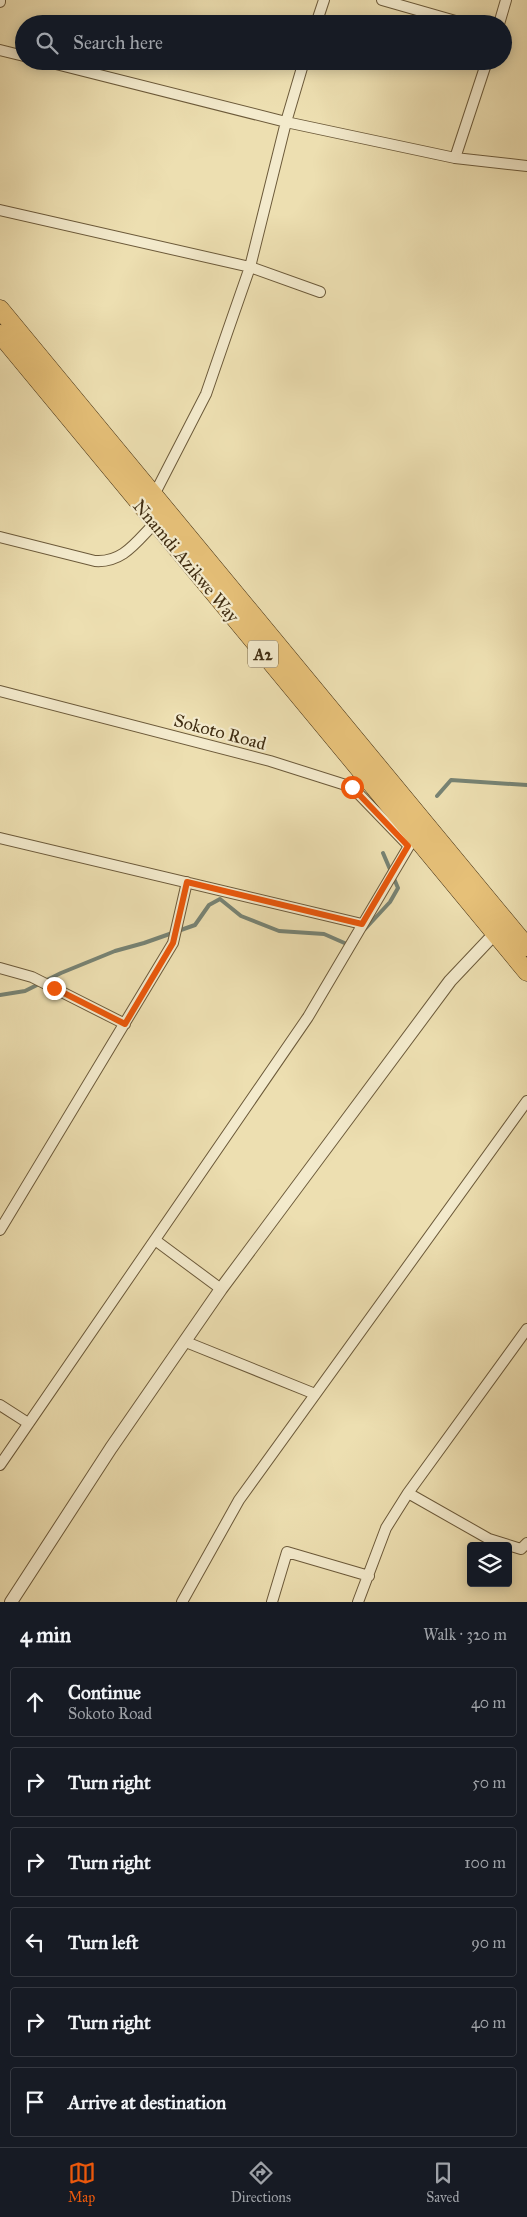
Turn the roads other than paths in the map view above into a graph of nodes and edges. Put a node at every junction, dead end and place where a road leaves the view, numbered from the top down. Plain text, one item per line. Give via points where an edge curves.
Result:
1 (324, 0) edge
2 (382, 0) edge
3 (506, 0) edge
4 (319, 15) edge
5 (434, 15) edge
6 (502, 15) edge
7 (0, 50) edge
8 (15, 54) edge
9 (80, 70) edge
10 (301, 70) edge
11 (484, 70) edge
12 (286, 122) junction
13 (455, 158) junction
14 (527, 166) edge
15 (0, 210) edge
16 (250, 267) junction
17 (320, 292) dead end
18 (0, 309) edge
19 (0, 334) edge
20 (154, 497) junction
21 (155, 523) junction
22 (0, 537) edge
23 (0, 691) edge
24 (0, 838) edge
25 (187, 882) junction
26 (362, 924) junction
27 (501, 928) junction
28 (527, 947) edge
29 (0, 968) edge
30 (527, 972) edge
31 (125, 1024) junction
32 (527, 1101) edge
33 (0, 1230) edge
34 (156, 1240) junction
35 (221, 1289) junction
36 (527, 1329) edge
37 (186, 1342) junction
38 (316, 1394) junction
39 (0, 1405) edge
40 (28, 1423) junction
41 (0, 1464) edge
42 (408, 1493) junction
43 (527, 1543) edge
44 (369, 1576) junction
45 (11, 1602) edge
46 (182, 1602) edge
47 (272, 1602) edge
48 (358, 1602) edge

1 - 4 street
2 - 5 street
3 - 6 street
7 - 8 street
9 - 12 street
10 - 12 street
11 - 13 street
12 - 13 street
12 - 16 street
13 - 14 street
15 - 16 street
16 - 17 street
16 - 20 street via 206,394
18 - 20 highway, Nnamdi Azikwe Way / A2
19 - 21 highway, Nnamdi Azikwe Way / A2
20 - 27 highway, Nnamdi Azikwe Way / A2
21 - 22 street via 122,556 109,562
21 - 27 highway, Nnamdi Azikwe Way / A2
23 - 26 street, Sokoto Road via 270,761 352,787 408,846
24 - 25 street
25 - 26 street
25 - 31 street via 174,938
26 - 34 street via 308,1017
27 - 28 highway, Nnamdi Azikwe Way / A2
27 - 30 highway, Nnamdi Azikwe Way / A2
27 - 35 street via 450,981
29 - 31 street via 32,977
31 - 33 street
32 - 38 street
34 - 35 street
34 - 40 street
35 - 37 street
36 - 42 street
37 - 38 street
37 - 45 street via 111,1448
38 - 46 street via 239,1500
39 - 40 street
40 - 41 street
42 - 43 street via 489,1539 521,1549
42 - 44 street via 386,1528
44 - 47 street via 287,1552
44 - 48 street

